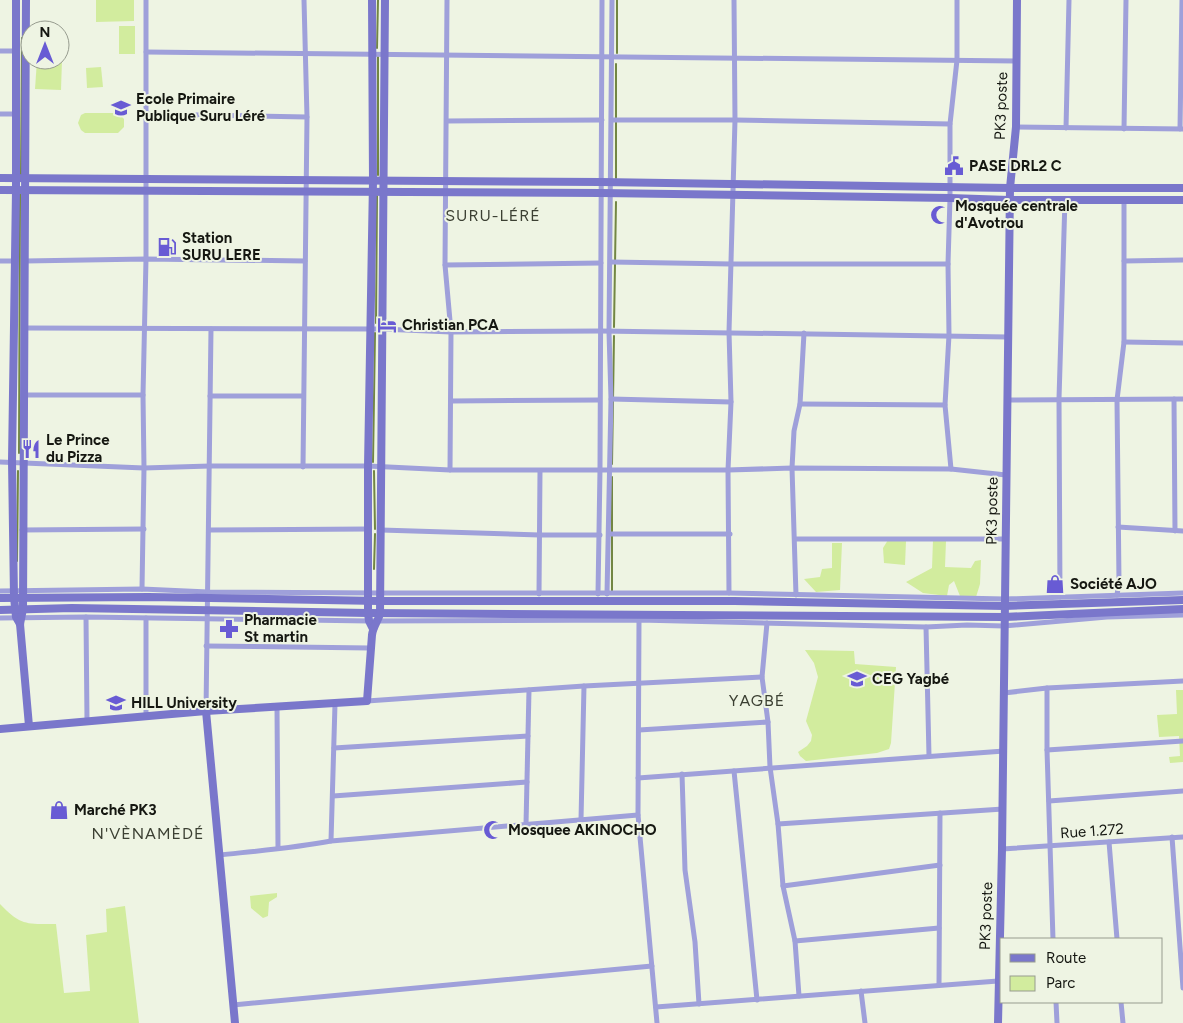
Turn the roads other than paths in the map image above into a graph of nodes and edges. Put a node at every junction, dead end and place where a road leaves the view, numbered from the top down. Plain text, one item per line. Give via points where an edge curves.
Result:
1 (16, 0) edge
2 (26, 0) edge
3 (146, 0) edge
4 (304, 0) edge
5 (372, 0) edge
6 (385, 0) edge
7 (447, 0) edge
8 (602, 0) edge
9 (612, 0) edge
10 (734, 0) edge
11 (957, 0) edge
12 (1017, 0) edge
13 (1069, 0) edge
14 (1126, 0) edge
15 (1182, 0) edge
16 (0, 51) edge
17 (17, 51) junction
18 (146, 52) junction
19 (306, 54) junction
20 (373, 54) junction
21 (446, 54) junction
22 (385, 55) junction
23 (602, 57) junction
24 (612, 57) junction
25 (735, 58) junction
26 (957, 60) junction
27 (1016, 61) junction
28 (0, 114) edge
29 (16, 114) junction
30 (146, 114) junction
31 (307, 116) junction
32 (602, 120) junction
33 (612, 120) junction
34 (735, 120) junction
35 (447, 121) junction
36 (950, 124) junction
37 (1016, 127) junction
38 (1066, 128) junction
39 (1124, 129) junction
40 (1182, 129) edge
41 (0, 178) edge
42 (16, 178) junction
43 (25, 178) junction
44 (146, 180) junction
45 (306, 181) junction
46 (373, 181) junction
47 (383, 181) junction
48 (445, 182) junction
49 (601, 182) junction
50 (611, 182) junction
51 (733, 183) junction
52 (950, 186) junction
53 (1010, 188) junction
54 (1183, 188) edge
55 (0, 190) edge
56 (16, 190) junction
57 (25, 190) junction
58 (147, 190) junction
59 (305, 192) junction
60 (372, 192) junction
61 (383, 192) junction
62 (601, 193) junction
63 (447, 194) junction
64 (610, 194) junction
65 (734, 196) junction
66 (950, 198) junction
67 (1065, 199) junction
68 (1009, 200) junction
69 (1124, 200) junction
70 (1183, 200) edge
71 (146, 259) junction
72 (1183, 260) edge
73 (0, 261) edge
74 (14, 261) junction
75 (25, 261) junction
76 (305, 261) junction
77 (1124, 261) junction
78 (611, 262) junction
79 (601, 263) junction
80 (731, 264) junction
81 (948, 264) junction
82 (445, 265) junction
83 (25, 328) junction
84 (145, 328) junction
85 (211, 329) junction
86 (305, 329) junction
87 (381, 329) junction
88 (369, 330) junction
89 (601, 331) junction
90 (451, 332) junction
91 (609, 332) junction
92 (729, 332) junction
93 (804, 334) junction
94 (949, 336) junction
95 (1008, 337) junction
96 (1124, 342) junction
97 (1183, 343) edge
98 (143, 394) junction
99 (24, 395) junction
100 (210, 396) junction
101 (304, 396) junction
102 (611, 399) junction
103 (1059, 399) junction
104 (1174, 399) junction
105 (1183, 399) edge
106 (599, 400) junction
107 (1007, 400) junction
108 (1117, 400) junction
109 (450, 401) junction
110 (731, 402) junction
111 (800, 404) junction
112 (945, 405) junction
113 (0, 462) edge
114 (12, 462) junction
115 (23, 462) junction
116 (210, 466) junction
117 (368, 466) junction
118 (303, 467) junction
119 (381, 467) junction
120 (144, 468) junction
121 (792, 468) junction
122 (600, 469) junction
123 (610, 469) junction
124 (450, 470) junction
125 (728, 470) junction
126 (951, 470) junction
127 (540, 471) junction
128 (1006, 475) junction
129 (1118, 527) junction
130 (144, 529) junction
131 (368, 529) junction
132 (22, 530) junction
133 (209, 530) junction
134 (381, 530) junction
135 (1175, 531) junction
136 (1183, 531) edge
137 (609, 534) junction
138 (730, 534) junction
139 (540, 535) junction
140 (600, 535) junction
141 (795, 539) junction
142 (1006, 539) junction
143 (142, 589) junction
144 (0, 591) edge
145 (13, 593) junction
146 (22, 593) junction
147 (1183, 593) edge
148 (539, 594) junction
149 (598, 594) junction
150 (607, 594) junction
151 (729, 594) junction
152 (208, 595) junction
153 (796, 595) junction
154 (1117, 595) junction
155 (368, 597) junction
156 (380, 597) junction
157 (1060, 597) junction
158 (0, 598) edge
159 (1183, 600) edge
160 (1004, 603) junction
161 (1183, 609) edge
162 (0, 610) edge
163 (19, 615) junction
164 (207, 615) junction
165 (1183, 615) edge
166 (86, 617) junction
167 (379, 617) junction
168 (0, 618) edge
169 (146, 618) junction
170 (639, 620) junction
171 (370, 621) junction
172 (1004, 622) junction
173 (767, 623) junction
174 (926, 627) junction
175 (206, 646) junction
176 (370, 648) junction
177 (762, 677) junction
178 (1183, 681) edge
179 (639, 682) junction
180 (584, 686) junction
181 (1047, 688) junction
182 (529, 690) junction
183 (1004, 693) junction
184 (367, 701) junction
185 (335, 704) junction
186 (278, 706) junction
187 (206, 711) junction
188 (146, 716) junction
189 (86, 721) junction
190 (768, 722) junction
191 (29, 726) junction
192 (0, 729) edge
193 (639, 730) junction
194 (528, 736) junction
195 (1183, 741) edge
196 (334, 748) junction
197 (1047, 750) junction
198 (1004, 751) junction
199 (929, 756) junction
200 (770, 767) junction
201 (734, 770) junction
202 (682, 774) junction
203 (638, 778) junction
204 (527, 782) junction
205 (1183, 791) edge
206 (333, 796) junction
207 (1049, 801) junction
208 (1003, 808) junction
209 (940, 814) junction
210 (638, 815) junction
211 (580, 820) junction
212 (778, 824) junction
213 (526, 825) junction
214 (1183, 837) edge
215 (1172, 838) junction
216 (331, 841) junction
217 (1109, 842) junction
218 (1051, 846) junction
219 (278, 848) junction
220 (1002, 849) junction
221 (219, 855) junction
222 (940, 865) junction
223 (783, 886) junction
224 (939, 928) junction
225 (1000, 938) edge
226 (1054, 938) edge
227 (1116, 938) edge
228 (795, 941) junction
229 (1000, 946) edge
230 (652, 966) junction
231 (998, 981) junction
232 (939, 985) junction
233 (1183, 988) edge
234 (861, 991) junction
235 (799, 996) junction
236 (757, 1000) junction
237 (1056, 1003) edge
238 (1121, 1003) edge
239 (699, 1004) junction
240 (233, 1005) junction
241 (656, 1007) junction
242 (235, 1023) edge
243 (657, 1023) edge
244 (865, 1023) edge
245 (998, 1023) edge
246 (1057, 1023) edge
247 (1123, 1023) edge

1 - 17 street
2 - 43 street
3 - 18 street
4 - 19 street
5 - 20 street
6 - 22 street
7 - 21 street
8 - 23 street
9 - 24 street
10 - 25 street
11 - 26 street
12 - 27 street, PK3 poste
13 - 38 street
14 - 39 street
15 - 40 street
16 - 17 street
17 - 29 street
18 - 19 street
18 - 30 street
19 - 20 street
19 - 31 street
20 - 22 street
20 - 46 street
21 - 22 street
21 - 23 street
21 - 35 street
22 - 47 street
23 - 24 street
23 - 32 street
24 - 25 street
24 - 33 street
25 - 26 street
25 - 34 street
26 - 27 street
26 - 36 street
27 - 37 street, PK3 poste
28 - 29 street
29 - 42 street
30 - 31 street
30 - 44 street
31 - 45 street
32 - 35 street
32 - 49 street
33 - 34 street
33 - 50 street
34 - 36 street
34 - 51 street
35 - 48 street
36 - 52 street
37 - 38 street
37 - 53 street, PK3 poste
38 - 39 street
39 - 40 street
41 - 42 street
42 - 43 street
42 - 56 street
43 - 44 street
43 - 57 street
44 - 45 street
44 - 58 street
45 - 46 street
45 - 59 street
46 - 47 street
46 - 60 street
47 - 48 street
47 - 61 street
48 - 49 street
48 - 63 street
49 - 50 street
49 - 62 street
50 - 51 street
50 - 64 street
51 - 52 street
51 - 65 street
52 - 53 street
52 - 66 street
53 - 54 street
53 - 68 street, PK3 poste
55 - 56 street
56 - 57 street
56 - 74 street
57 - 58 street
57 - 75 street
58 - 59 street
58 - 71 street
59 - 60 street
59 - 76 street
60 - 61 street
60 - 88 street
61 - 63 street
61 - 87 street
62 - 63 street
62 - 64 street
62 - 79 street
63 - 82 street
64 - 65 street
64 - 78 street
65 - 66 street
65 - 80 street
66 - 68 street
66 - 81 street
67 - 68 street
67 - 69 street
67 - 103 street
68 - 95 street, PK3 poste
69 - 70 street
69 - 77 street
71 - 75 street
71 - 76 street
71 - 84 street
72 - 77 street
73 - 74 street
74 - 114 street
75 - 83 street
76 - 86 street
77 - 96 street
78 - 80 street
78 - 91 street
79 - 82 street
79 - 89 street
80 - 81 street
80 - 92 street
81 - 94 street
82 - 90 street
83 - 84 street
83 - 99 street
84 - 85 street
84 - 98 street
85 - 86 street
85 - 100 street
86 - 88 street
86 - 101 street
87 - 88 street
87 - 90 street
87 - 119 street
88 - 117 street
89 - 90 street
89 - 91 street
89 - 106 street
90 - 109 street
91 - 92 street
91 - 102 street
92 - 93 street
92 - 110 street
93 - 94 street
93 - 111 street
94 - 95 street
94 - 112 street
95 - 107 street, PK3 poste
96 - 97 street
96 - 108 street
98 - 99 street
98 - 120 street
99 - 115 street
100 - 101 street
100 - 116 street
101 - 118 street
102 - 110 street
102 - 123 street
103 - 107 street
103 - 108 street
103 - 157 street
104 - 105 street
104 - 108 street
104 - 135 street
106 - 109 street
106 - 122 street
107 - 128 street, PK3 poste
108 - 129 street
109 - 124 street
110 - 125 street
111 - 112 street
111 - 121 street via 794,431
112 - 126 street
113 - 114 street
114 - 115 street
114 - 145 street
115 - 120 street
115 - 132 street
116 - 118 street
116 - 120 street
116 - 133 street
117 - 118 street
117 - 119 street
117 - 131 street
119 - 124 street
119 - 134 street
120 - 130 street
121 - 125 street
121 - 126 street
121 - 141 street
122 - 123 street
122 - 127 street
122 - 140 street
123 - 125 street
123 - 137 street
124 - 127 street
125 - 138 street
126 - 128 street
127 - 139 street
128 - 142 street, PK3 poste
129 - 135 street
129 - 154 street
130 - 132 street
130 - 143 street
131 - 133 street
131 - 155 street
132 - 146 street
133 - 152 street
134 - 139 street
134 - 156 street
135 - 136 street
137 - 138 street
137 - 150 street
138 - 151 street
139 - 140 street
139 - 148 street
140 - 149 street
141 - 142 street
141 - 153 street
142 - 160 street, PK3 poste
143 - 146 street
143 - 152 street
144 - 145 street
145 - 146 street
145 - 158 street
145 - 163 street
146 - 152 street
146 - 163 street
147 - 154 street
148 - 149 street
148 - 156 street
149 - 150 street
150 - 151 street
151 - 153 street
152 - 155 street
152 - 164 street
153 - 160 street
154 - 157 street
155 - 156 street
155 - 171 street
156 - 160 street
156 - 167 street
157 - 160 street
159 - 160 street
160 - 172 street, PK3 poste
161 - 172 street
162 - 163 street
163 - 164 street via 72,608
163 - 166 street
163 - 168 street
163 - 191 street
164 - 169 street
164 - 171 street
164 - 175 street
165 - 172 street
166 - 169 street
166 - 189 street
167 - 170 street
167 - 171 street
167 - 171 street
167 - 172 street
169 - 188 street
170 - 173 street
170 - 179 street
171 - 176 street
172 - 174 street
172 - 183 street, PK3 poste
173 - 174 street
173 - 177 street
174 - 199 street
175 - 176 street
175 - 187 street
176 - 184 street
177 - 179 street
177 - 190 street
178 - 181 street
179 - 180 street
179 - 193 street
180 - 182 street
180 - 211 street
181 - 183 street
181 - 197 street
182 - 184 street
182 - 194 street
183 - 198 street, PK3 poste
184 - 185 street
185 - 186 street
185 - 196 street
186 - 187 street
186 - 219 street
187 - 188 street
187 - 221 street
188 - 189 street
189 - 191 street
190 - 193 street
190 - 200 street
191 - 192 street
193 - 203 street
194 - 196 street
194 - 204 street
195 - 197 street
196 - 206 street
197 - 207 street
198 - 199 street
198 - 208 street, PK3 poste
199 - 200 street
200 - 201 street
200 - 212 street
201 - 202 street
201 - 236 street
202 - 203 street
202 - 239 street via 685,870
203 - 210 street
204 - 206 street
204 - 213 street
205 - 207 street
206 - 216 street
207 - 218 street
208 - 209 street
208 - 220 street, PK3 poste
209 - 212 street
209 - 222 street
210 - 211 street
210 - 230 street
211 - 213 street
212 - 223 street
213 - 216 street
214 - 215 street, Rue 1.272
215 - 217 street, Rue 1.272
215 - 233 street
216 - 219 street
217 - 218 street, Rue 1.272
217 - 227 street
218 - 220 street, Rue 1.272
218 - 226 street
219 - 221 street
220 - 225 street, PK3 poste
221 - 240 street
222 - 223 street
222 - 224 street
223 - 228 street
224 - 228 street
224 - 232 street
228 - 235 street
229 - 231 street, PK3 poste
230 - 240 street
230 - 241 street
231 - 232 street
231 - 245 street, PK3 poste
232 - 234 street
234 - 235 street
234 - 244 street
235 - 236 street
236 - 239 street
237 - 246 street
238 - 247 street
239 - 241 street
240 - 242 street
241 - 243 street

